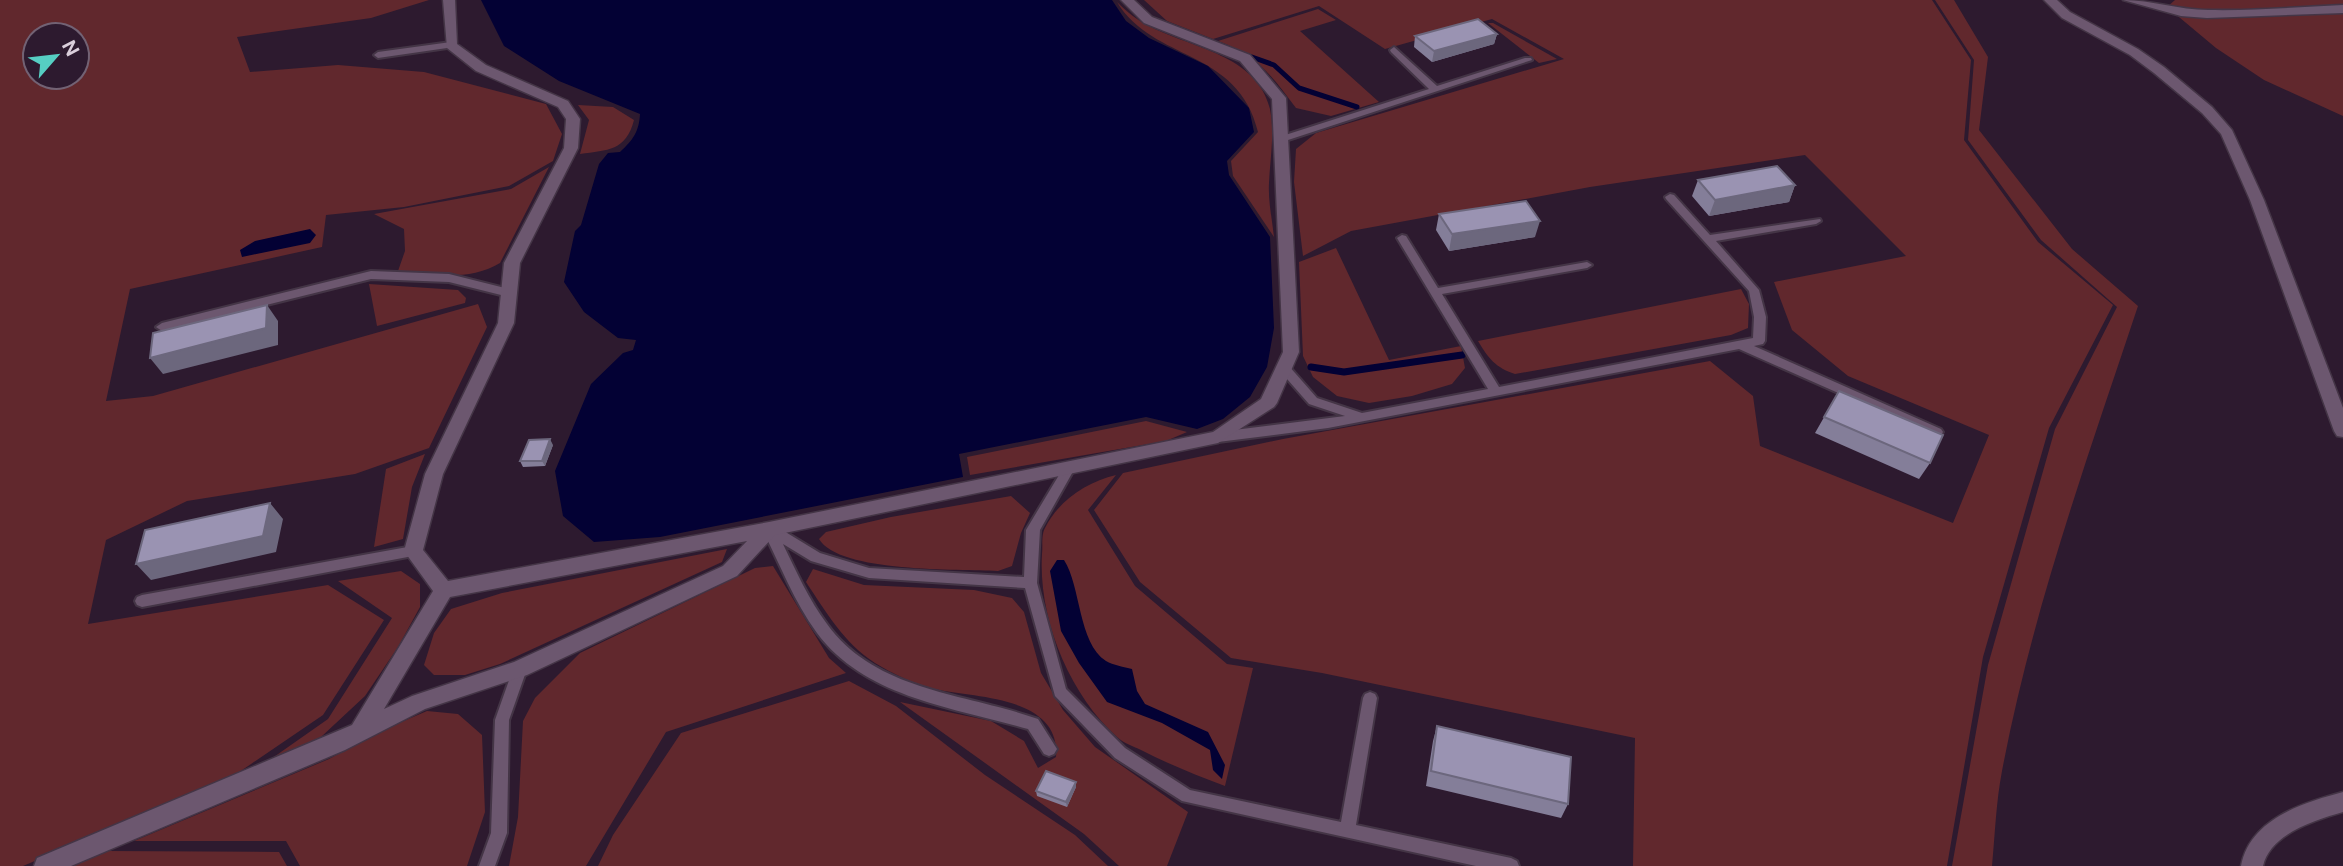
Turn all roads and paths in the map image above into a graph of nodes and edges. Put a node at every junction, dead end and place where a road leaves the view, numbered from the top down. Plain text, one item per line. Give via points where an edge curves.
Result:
1 (449, 0) edge
2 (1127, 0) edge
3 (2050, 0) edge
4 (2129, 0) edge
5 (2343, 9) edge
6 (451, 45) junction
7 (1394, 50) dead end
8 (378, 55) dead end
9 (1528, 61) dead end
10 (1436, 90) junction
11 (1282, 139) junction
12 (1670, 197) dead end
13 (1816, 222) dead end
14 (1402, 238) dead end
15 (1708, 239) junction
16 (1587, 265) dead end
17 (1435, 292) junction
18 (509, 293) junction
19 (162, 327) dead end
20 (1741, 344) junction
21 (1284, 368) junction
22 (1496, 392) junction
23 (1363, 417) junction
24 (2343, 431) edge
25 (1937, 432) edge
26 (1218, 437) junction
27 (1069, 468) junction
28 (769, 529) junction
29 (413, 551) junction
30 (1030, 583) junction
31 (444, 590) junction
32 (142, 601) dead end
33 (520, 669) junction
34 (1370, 698) dead end
35 (359, 732) junction
36 (1049, 749) dead end
37 (2343, 802) edge
38 (1347, 831) junction
39 (45, 866) edge
40 (487, 866) edge
41 (1511, 866) edge
42 (2252, 866) edge

1 - 6 street
2 - 11 street via 1148,20 1245,58 1279,98
3 - 24 street via 2066,15 2159,69 2227,133 2257,200
4 - 5 street via 2181,12
6 - 8 lane
6 - 18 street via 481,68 563,104 573,119 571,148 512,263
7 - 10 lane
9 - 10 lane
10 - 11 lane
11 - 21 street via 1291,352
12 - 15 lane
13 - 15 lane
14 - 17 lane
15 - 20 lane via 1754,290 1759,341
16 - 17 lane
17 - 22 lane
18 - 19 lane via 449,278 371,275
18 - 29 street via 506,323 434,474
20 - 22 lane
20 - 25 lane
21 - 23 lane via 1313,401
21 - 26 street via 1268,403
22 - 23 lane
23 - 26 lane
26 - 27 street
27 - 28 street
27 - 30 lane via 1033,530
28 - 30 lane via 817,557 869,573
28 - 31 street
28 - 33 street via 730,571
28 - 36 lane via 823,630 858,665 909,690 1033,724
29 - 31 street
29 - 32 lane
30 - 38 lane via 1060,692 1120,753 1187,796
31 - 35 street
33 - 35 street via 419,702
33 - 40 lane via 502,720 499,834
34 - 38 lane
35 - 39 street
37 - 42 street via 2315,809 2270,833
38 - 41 lane

